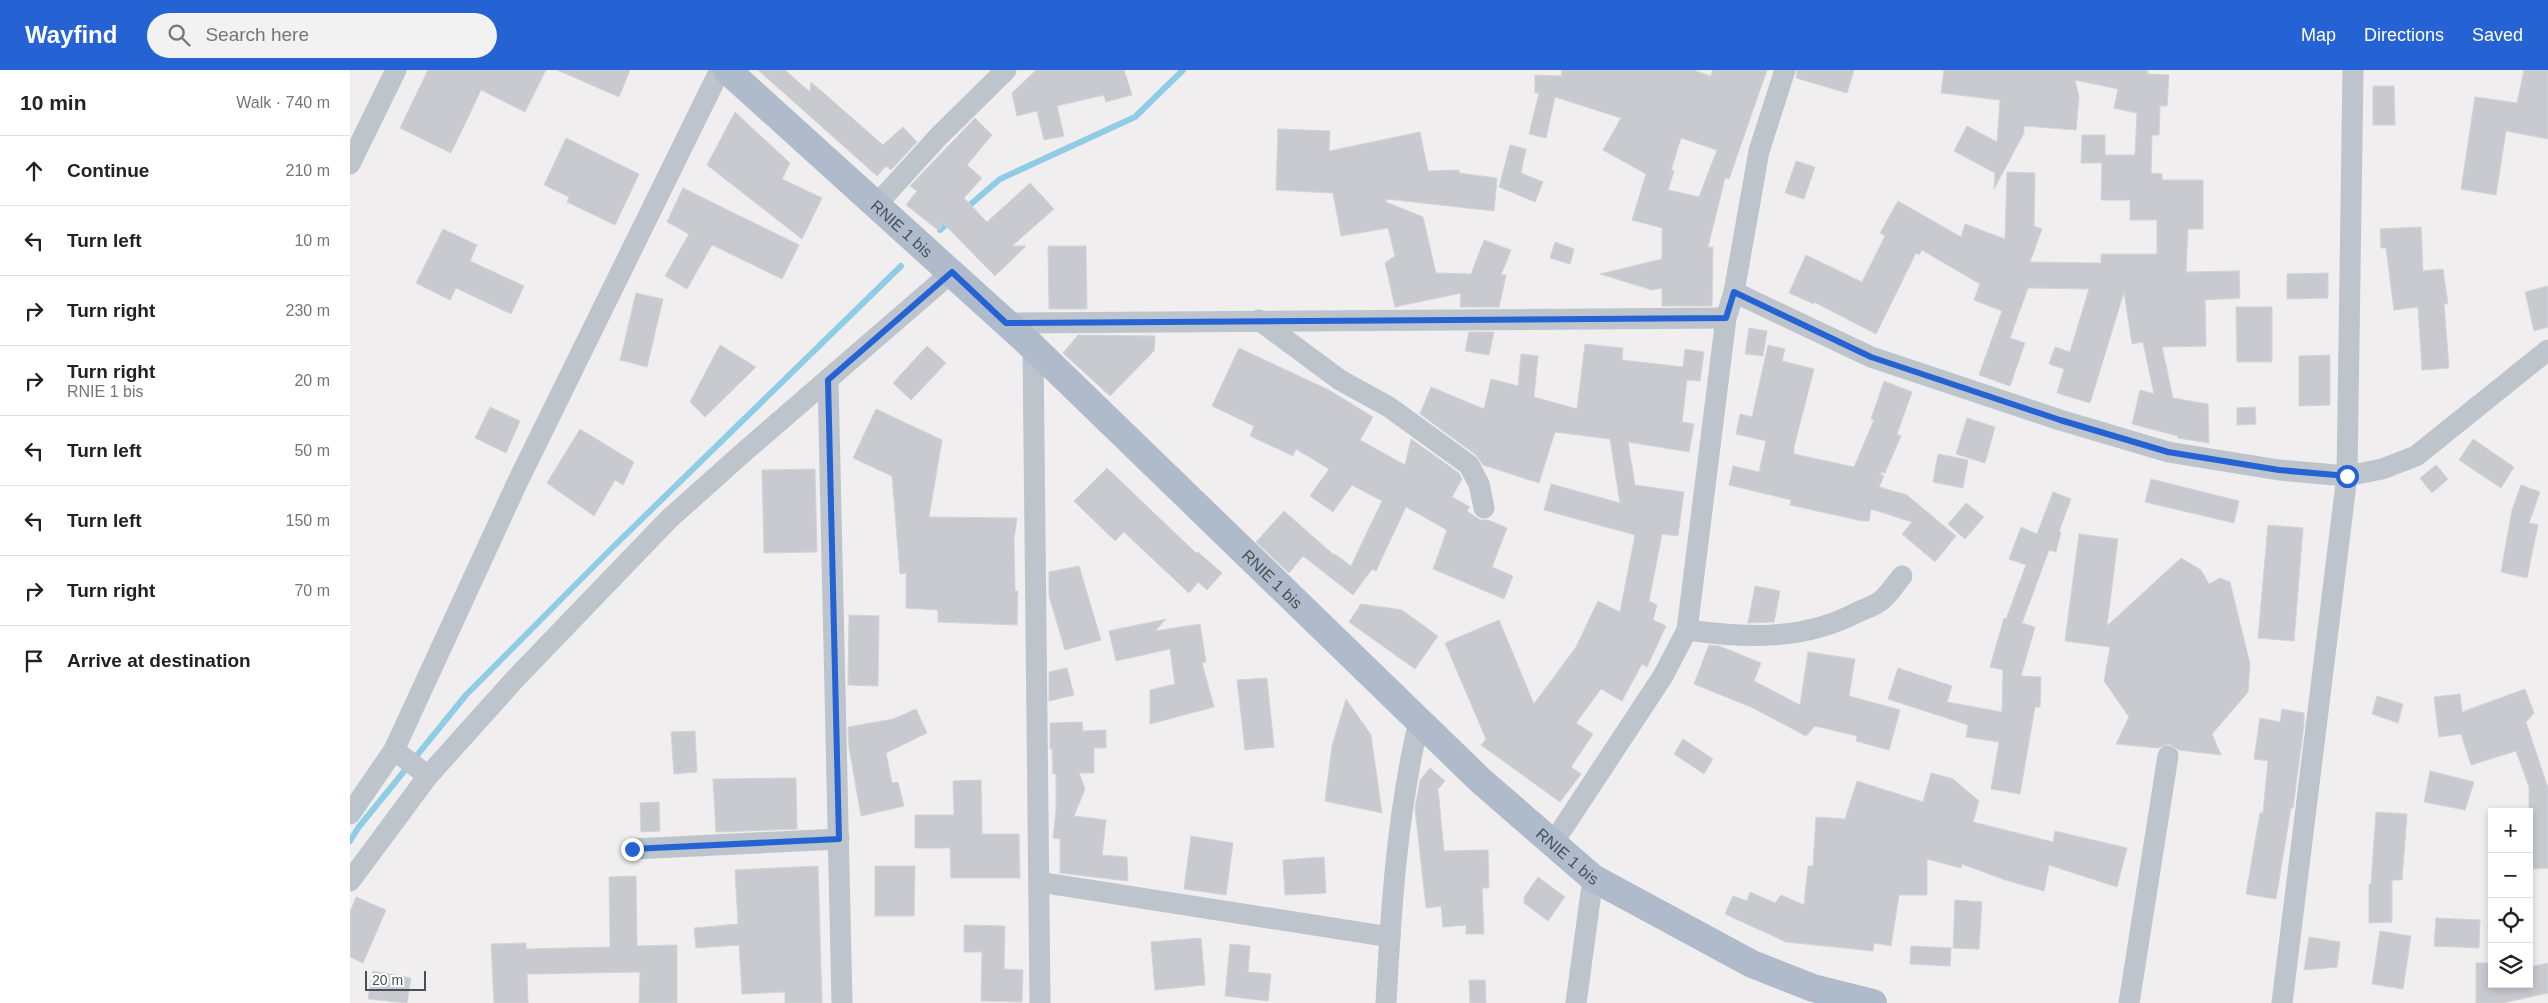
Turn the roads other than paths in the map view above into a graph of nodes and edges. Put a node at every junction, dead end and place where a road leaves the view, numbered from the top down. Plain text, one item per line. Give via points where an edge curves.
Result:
1 (396, 70) edge
2 (720, 70) edge
3 (727, 70) edge
4 (1006, 70) edge
5 (1785, 70) edge
6 (2353, 70) edge
7 (350, 164) edge
8 (877, 204) junction
9 (952, 272) junction
10 (1734, 292) junction
11 (1726, 318) junction
12 (1259, 320) junction
13 (1006, 323) junction
14 (1033, 347) junction
15 (2548, 350) edge
16 (828, 380) junction
17 (2347, 476) junction
18 (1484, 508) dead end
19 (1902, 576) dead end
20 (1686, 630) junction
21 (1419, 721) junction
22 (397, 752) junction
23 (2168, 756) dead end
24 (426, 774) junction
25 (350, 814) edge
26 (839, 839) junction
27 (1553, 844) junction
28 (632, 849) dead end
29 (1593, 878) junction
30 (350, 881) edge
31 (1039, 882) junction
32 (1390, 937) junction
33 (842, 1003) edge
34 (1040, 1003) edge
35 (1386, 1003) edge
36 (1576, 1003) edge
37 (1873, 1003) edge
38 (2129, 1003) edge
39 (2282, 1003) edge

1 - 7 street
2 - 22 street via 518,481
3 - 8 main road, RNIE 1 bis
4 - 8 street via 938,137
5 - 10 street via 1759,151
6 - 17 street
8 - 9 main road, RNIE 1 bis
9 - 13 main road, RNIE 1 bis
9 - 16 street
10 - 11 street
10 - 17 street via 1871,357 2060,420 2168,452 2279,470
11 - 12 street
11 - 20 street
12 - 13 street
12 - 18 street via 1340,380 1389,407 1469,466 1479,484
13 - 14 main road, RNIE 1 bis
14 - 21 main road, RNIE 1 bis
14 - 31 street
15 - 17 street via 2416,456 2382,469
16 - 24 street via 670,519
16 - 26 street
17 - 39 street
19 - 20 street via 1884,599 1815,630 1775,637 1728,636
20 - 27 street via 1663,676
21 - 27 main road, RNIE 1 bis
21 - 32 street via 1407,772
22 - 24 street
22 - 25 street
23 - 38 street
24 - 30 street
26 - 28 street
26 - 33 street
27 - 29 main road, RNIE 1 bis
29 - 36 street
29 - 37 main road, RNIE 1 bis via 1752,964 1813,988
31 - 32 street
31 - 34 street
32 - 35 street

